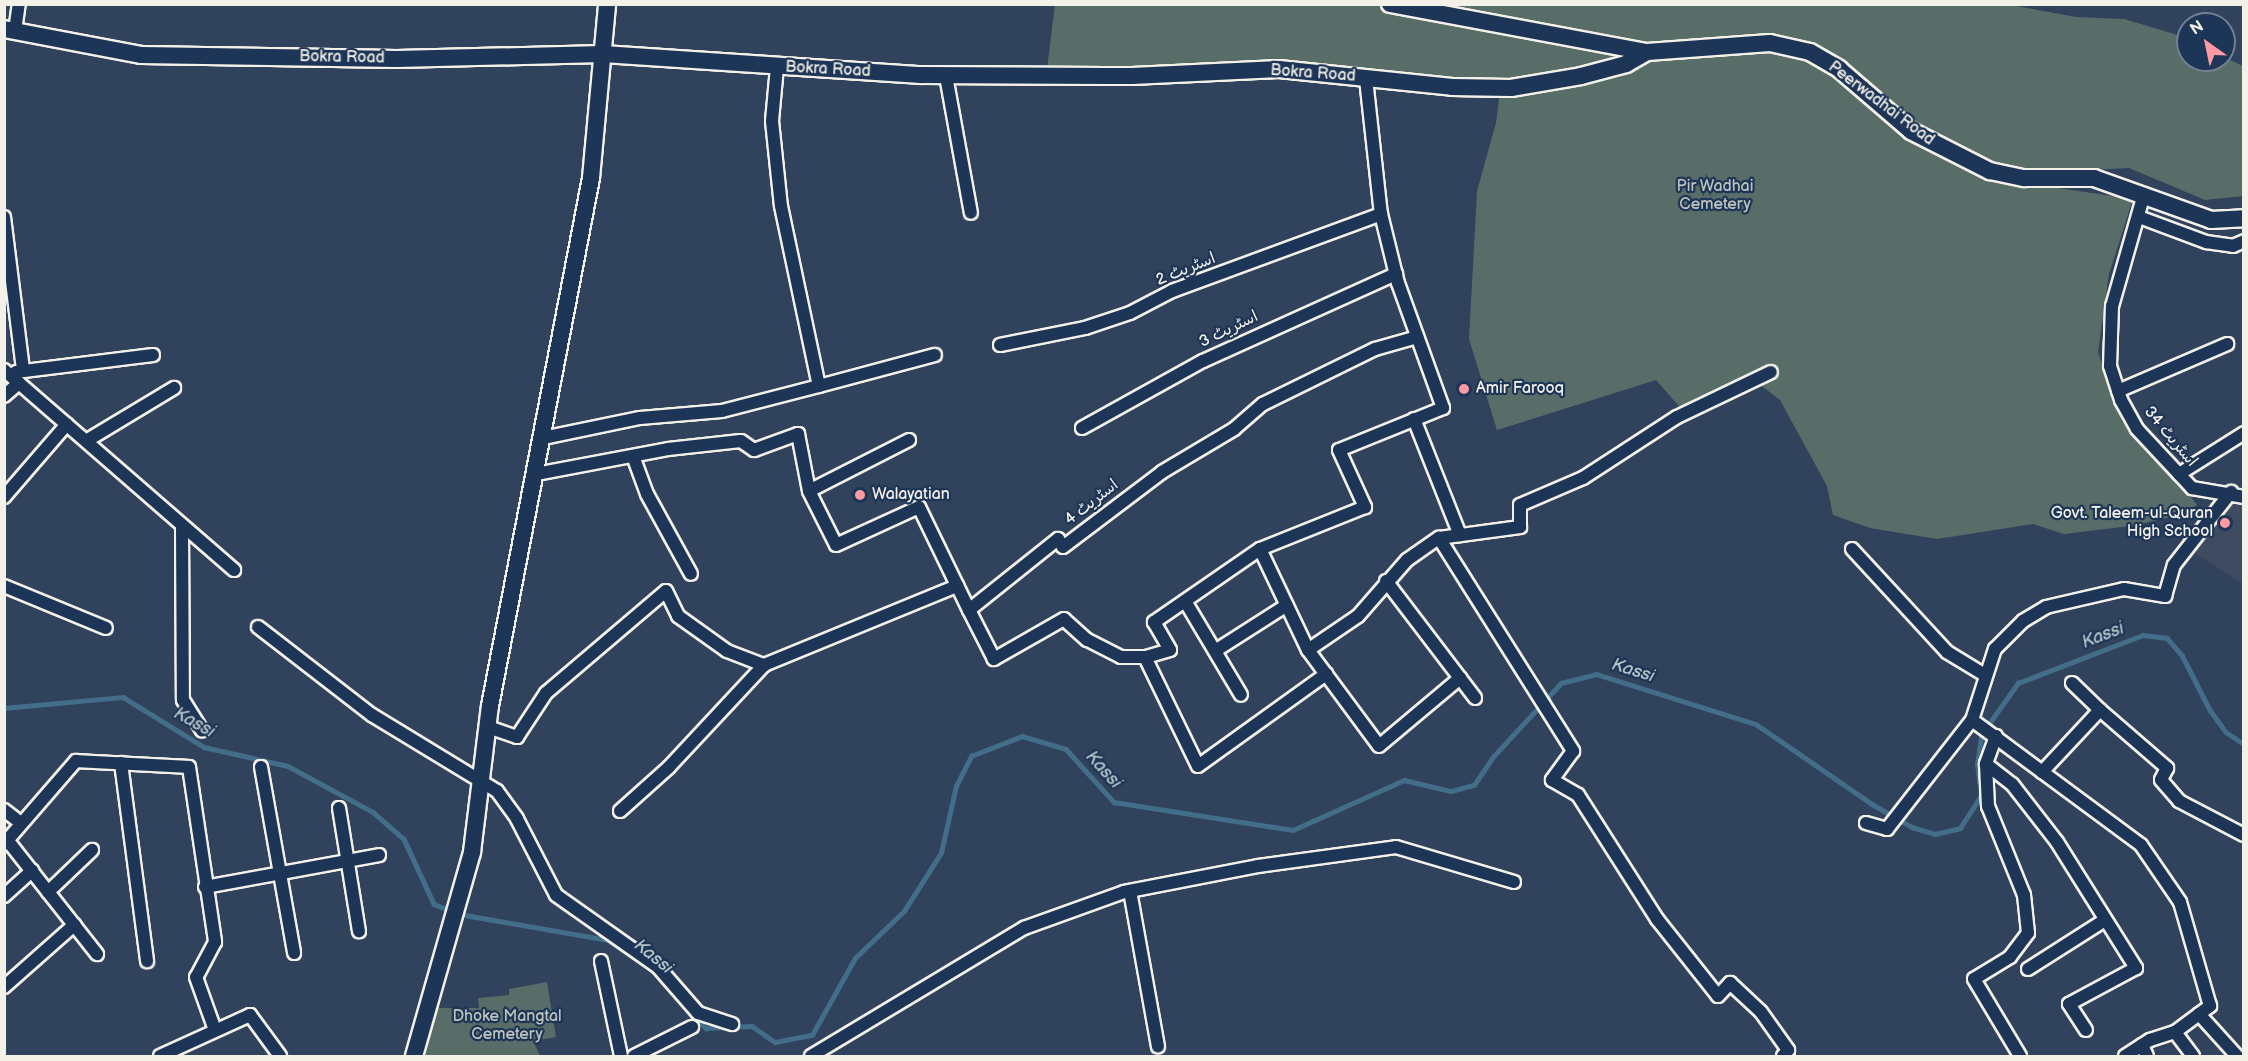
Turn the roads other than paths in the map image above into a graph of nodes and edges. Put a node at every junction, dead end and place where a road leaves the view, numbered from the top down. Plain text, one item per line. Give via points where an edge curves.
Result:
1 (19, 4) edge
2 (607, 4) edge
3 (1390, 4) edge
4 (10, 30) edge
5 (1647, 52) junction
6 (603, 54) junction
7 (777, 67) junction
8 (946, 76) junction
9 (1366, 79) junction
10 (2144, 194) junction
11 (971, 213) dead end
12 (1381, 214) junction
13 (4, 217) edge
14 (2139, 217) junction
15 (2244, 218) edge
16 (2243, 243) edge
17 (1396, 274) junction
18 (1417, 337) junction
19 (2226, 344) dead end
20 (1000, 345) dead end
21 (936, 355) dead end
22 (153, 356) dead end
23 (23, 370) junction
24 (7, 372) edge
25 (1771, 372) dead end
26 (19, 383) junction
27 (819, 386) junction
28 (174, 388) dead end
29 (2118, 391) junction
30 (4, 396) edge
31 (1414, 419) junction
32 (67, 424) junction
33 (1082, 428) dead end
34 (2244, 433) edge
35 (543, 438) junction
36 (909, 440) dead end
37 (86, 441) junction
38 (633, 456) junction
39 (536, 474) junction
40 (2179, 474) junction
41 (809, 491) junction
42 (2231, 492) junction
43 (4, 497) edge
44 (2244, 497) edge
45 (182, 525) junction
46 (1460, 535) junction
47 (1439, 538) junction
48 (1260, 549) junction
49 (1852, 549) dead end
50 (234, 570) dead end
51 (691, 574) dead end
52 (1386, 581) junction
53 (4, 586) edge
54 (957, 586) junction
55 (1185, 602) junction
56 (1287, 605) junction
57 (969, 610) junction
58 (258, 627) dead end
59 (106, 628) dead end
60 (1308, 650) junction
61 (1215, 651) junction
62 (1145, 657) junction
63 (764, 665) junction
64 (1326, 674) junction
65 (1985, 675) junction
66 (1460, 678) junction
67 (2072, 683) dead end
68 (1241, 695) dead end
69 (1475, 698) dead end
70 (2100, 710) junction
71 (1972, 720) junction
72 (488, 728) junction
73 (202, 731) dead end
74 (1995, 736) junction
75 (121, 763) junction
76 (1986, 764) junction
77 (261, 767) dead end
78 (2042, 772) junction
79 (481, 780) junction
80 (339, 808) dead end
81 (4, 810) edge
82 (620, 812) dead end
83 (17, 820) dead end
84 (1866, 823) dead end
85 (2244, 835) edge
86 (6, 842) edge
87 (92, 850) dead end
88 (380, 855) dead end
89 (348, 860) junction
90 (32, 872) junction
91 (280, 874) junction
92 (1514, 882) dead end
93 (205, 887) junction
94 (1130, 891) junction
95 (48, 892) junction
96 (4, 896) edge
97 (2105, 920) junction
98 (74, 925) junction
99 (359, 931) dead end
100 (294, 953) dead end
101 (97, 954) dead end
102 (147, 961) dead end
103 (601, 961) dead end
104 (2028, 969) dead end
105 (4, 987) edge
106 (2199, 1014) junction
107 (732, 1024) dead end
108 (692, 1027) dead end
109 (215, 1030) junction
110 (2086, 1030) dead end
111 (2175, 1032) junction
112 (1158, 1046) dead end
113 (2144, 1051) edge
114 (160, 1056) edge
115 (280, 1056) edge
116 (414, 1056) edge
117 (621, 1056) edge
118 (634, 1056) edge
119 (811, 1056) edge
120 (1783, 1056) edge
121 (2020, 1056) edge
122 (2125, 1056) edge
123 (2193, 1056) edge
124 (2237, 1056) edge

1 - 4 street
2 - 6 street
3 - 5 street, Peerwadhai Road
4 - 6 street, Bokra Road via 141,55 397,58
5 - 9 street, Bokra Road via 1626,64 1511,88
5 - 10 street, Peerwadhai Road via 1770,43 1810,52 1839,69 1911,131 1990,171 2025,178 2094,178
6 - 7 street, Bokra Road
6 - 35 street via 591,178
7 - 8 street, Bokra Road
7 - 27 street via 772,121 781,206
8 - 9 street, Bokra Road via 1132,76 1279,69
8 - 11 street
9 - 12 street
10 - 14 street, اسٹریٹ 34
10 - 15 street, Peerwadhai Road via 2211,220
12 - 17 street
12 - 20 street, اسٹریٹ 2 via 1172,291 1112,319
13 - 23 street
14 - 16 street via 2206,242 2233,246
14 - 29 street, اسٹریٹ 34 via 2112,306 2110,366
17 - 18 street
17 - 33 street, اسٹریٹ 3 via 1203,361
18 - 31 street via 1443,408
18 - 57 street, اسٹریٹ 4 via 1376,349 1263,404 1234,429 1162,472 1063,547 1058,539
19 - 29 street
21 - 27 street
22 - 23 street
23 - 24 street
24 - 26 street
25 - 46 street via 1677,417 1583,478 1520,504 1520,527
26 - 30 street
26 - 32 street
27 - 35 street via 722,411 640,418
28 - 37 street
29 - 40 street, اسٹریٹ 34 via 2137,429
31 - 46 street
31 - 48 street via 1339,450 1365,507
32 - 37 street
32 - 43 street
34 - 40 street
35 - 39 street
36 - 41 street
37 - 45 street
38 - 39 street
38 - 41 street via 741,441 754,450 798,434
38 - 51 street via 646,494
39 - 72 street
40 - 42 street, اسٹریٹ 34 via 2192,488
41 - 54 street via 836,545 919,507
42 - 44 street, اسٹریٹ 34
42 - 65 street via 2174,565 2165,596 2124,589 2046,607 2023,621 1995,649
45 - 50 street
45 - 73 street via 183,700
46 - 47 street
47 - 52 street
47 - 120 street via 1573,751 1552,780 1578,795 1657,918 1718,996 1730,983 1761,1012 1788,1050
48 - 55 street
48 - 56 street
49 - 65 street via 1947,652
52 - 60 street via 1358,616
52 - 66 street
53 - 59 street
54 - 57 street
54 - 63 street
55 - 61 street
55 - 62 street via 1154,622 1170,650
56 - 60 street
56 - 61 street
57 - 62 street via 994,659 1064,619 1087,640 1121,657
58 - 79 street via 372,715
60 - 64 street
61 - 68 street
62 - 64 street via 1198,766
63 - 72 street via 727,651 678,616 666,591 546,693 517,737
63 - 82 street via 669,767
64 - 66 street via 1379,746
65 - 71 street
66 - 69 street
67 - 70 street
70 - 78 street
70 - 85 street via 2167,768 2161,780 2179,801
71 - 74 street
71 - 84 street via 1887,829
72 - 79 street
74 - 76 street
74 - 78 street
75 - 86 street via 76,761
75 - 93 street via 189,767
75 - 102 street
76 - 97 street via 2012,784 2057,842
76 - 121 street via 1988,806 2024,896 2028,933 2010,957 1974,979
77 - 91 street
78 - 106 street via 2141,846 2180,902 2210,1006
79 - 107 street via 496,790 517,819 556,895 658,967 698,1012
79 - 116 street via 472,852
80 - 89 street
81 - 83 street
86 - 90 street
87 - 95 street
88 - 89 street
89 - 91 street
89 - 99 street
90 - 95 street
90 - 96 street
91 - 93 street
91 - 100 street
92 - 94 street via 1395,847 1258,866
93 - 109 street via 215,942 196,977
94 - 112 street
94 - 119 street via 1024,928
95 - 98 street
97 - 104 street
97 - 110 street via 2136,968 2069,1004
98 - 101 street
98 - 105 street
103 - 117 street
106 - 111 street
106 - 124 street
108 - 118 street
109 - 114 street
109 - 115 street via 250,1015
111 - 113 street
111 - 123 street
113 - 122 street

